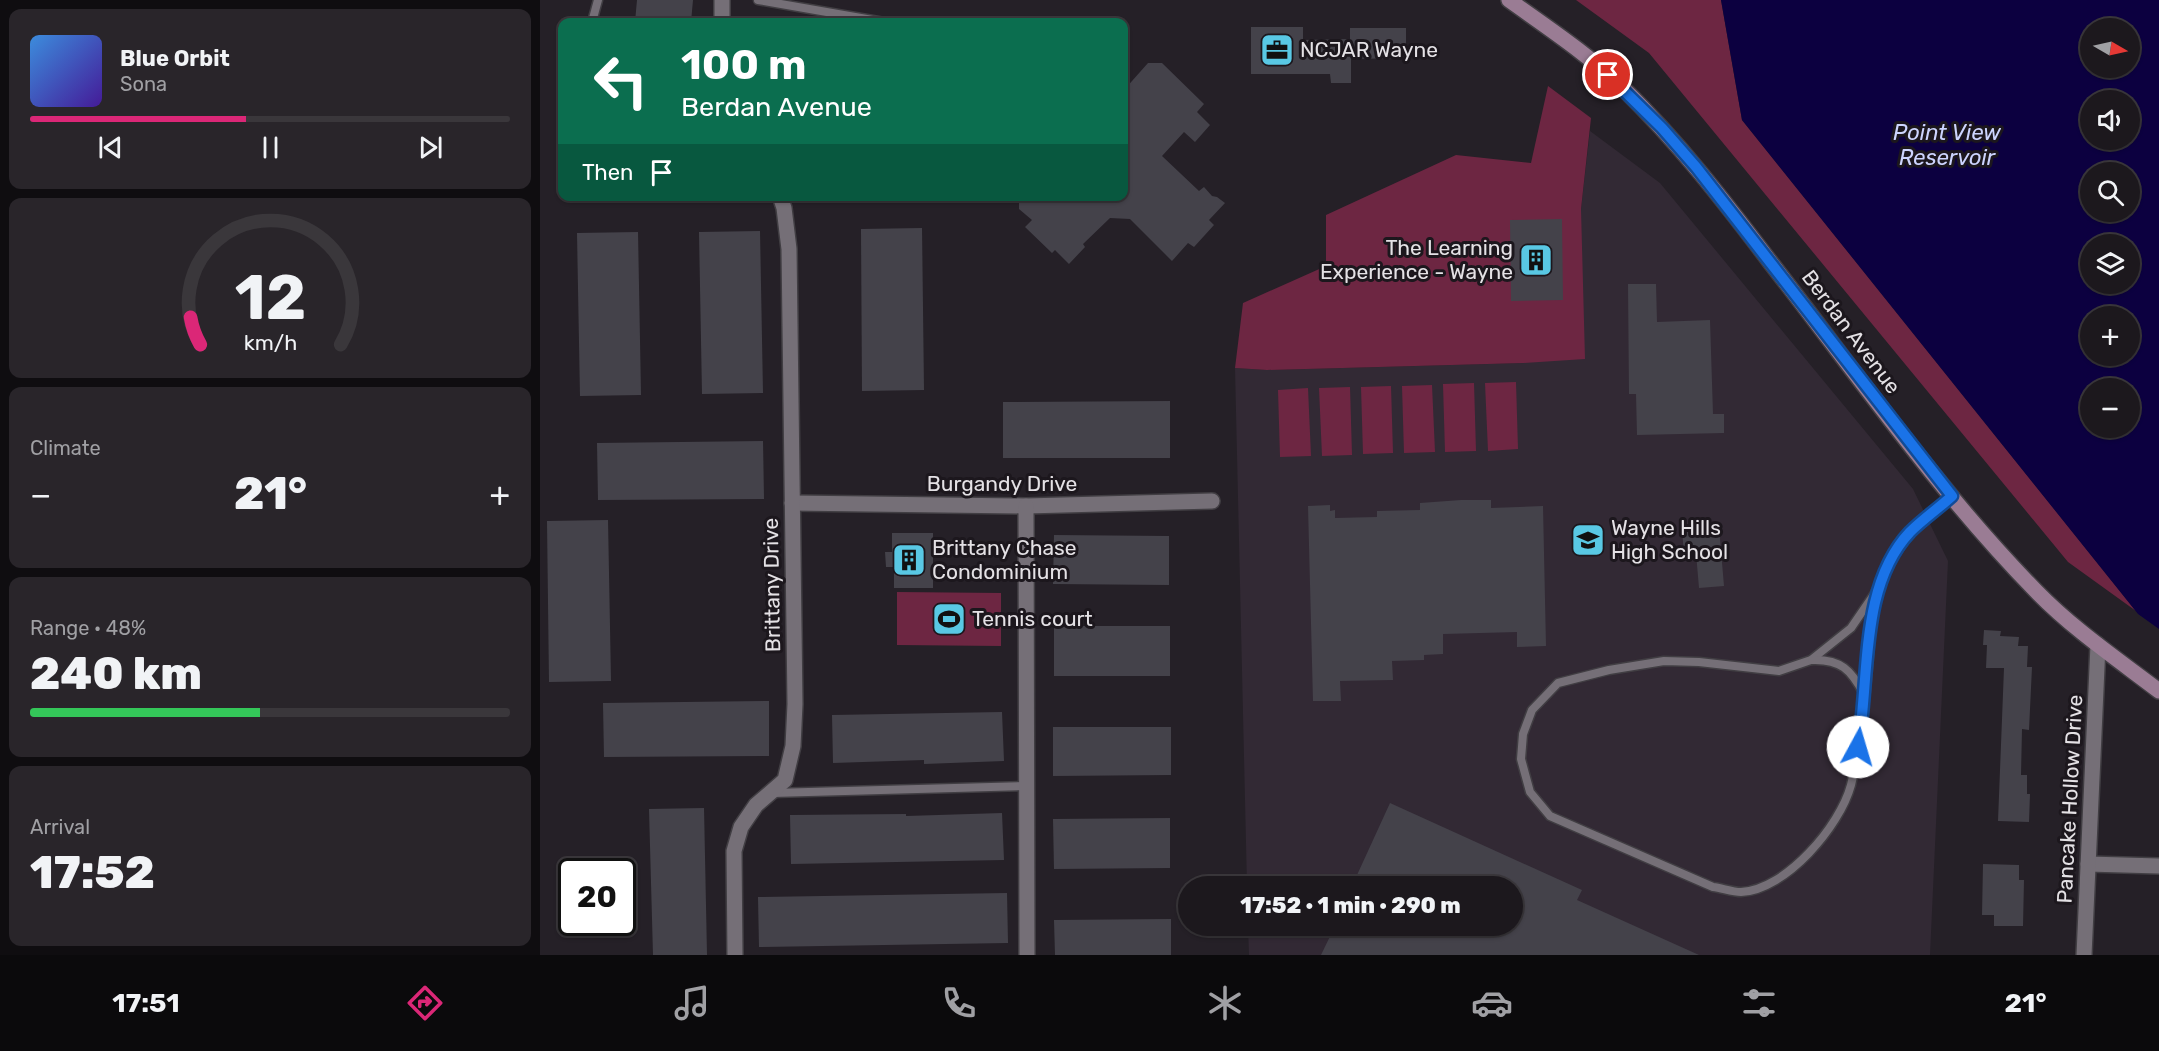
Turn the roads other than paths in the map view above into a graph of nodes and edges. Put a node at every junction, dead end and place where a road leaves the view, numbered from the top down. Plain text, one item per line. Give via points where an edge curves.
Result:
1 (598, 0) edge
2 (722, 0) edge
3 (758, 0) edge
4 (1517, 3) edge
5 (593, 18) edge
6 (723, 18) edge
7 (861, 18) edge
8 (782, 201) edge
9 (1952, 496) junction
10 (1212, 501) dead end
11 (792, 503) junction
12 (1026, 506) junction
13 (1875, 593) junction
14 (2098, 645) junction
15 (1811, 660) junction
16 (2159, 691) edge
17 (1864, 694) junction
18 (1026, 786) junction
19 (770, 793) junction
20 (2088, 864) junction
21 (2159, 866) edge
22 (735, 955) edge
23 (1027, 955) edge
24 (2084, 955) edge

1 - 5 lane
2 - 6 street
3 - 7 lane
4 - 9 main road, Berdan Avenue via 1591,60 1662,128
8 - 11 street, Brittany Drive via 789,249
9 - 13 lane via 1910,532
9 - 14 main road, Berdan Avenue via 2038,593
10 - 12 street, Burgandy Drive
11 - 12 street, Burgandy Drive
11 - 19 street, Brittany Drive via 793,746 785,780
12 - 18 street
13 - 15 lane via 1851,628
13 - 17 lane
14 - 16 main road, Berdan Avenue
14 - 20 street, Pancake Hollow Drive
15 - 17 lane via 1837,663 1853,673
15 - 17 lane via 1779,671 1664,662 1558,683 1532,710 1523,734 1521,759 1530,792 1550,816 1713,887 1740,892 1763,887 1788,873 1817,844 1837,815 1851,787
18 - 19 lane
18 - 23 street
19 - 22 street, Brittany Drive via 741,827 734,851
20 - 21 street
20 - 24 street, Pancake Hollow Drive

